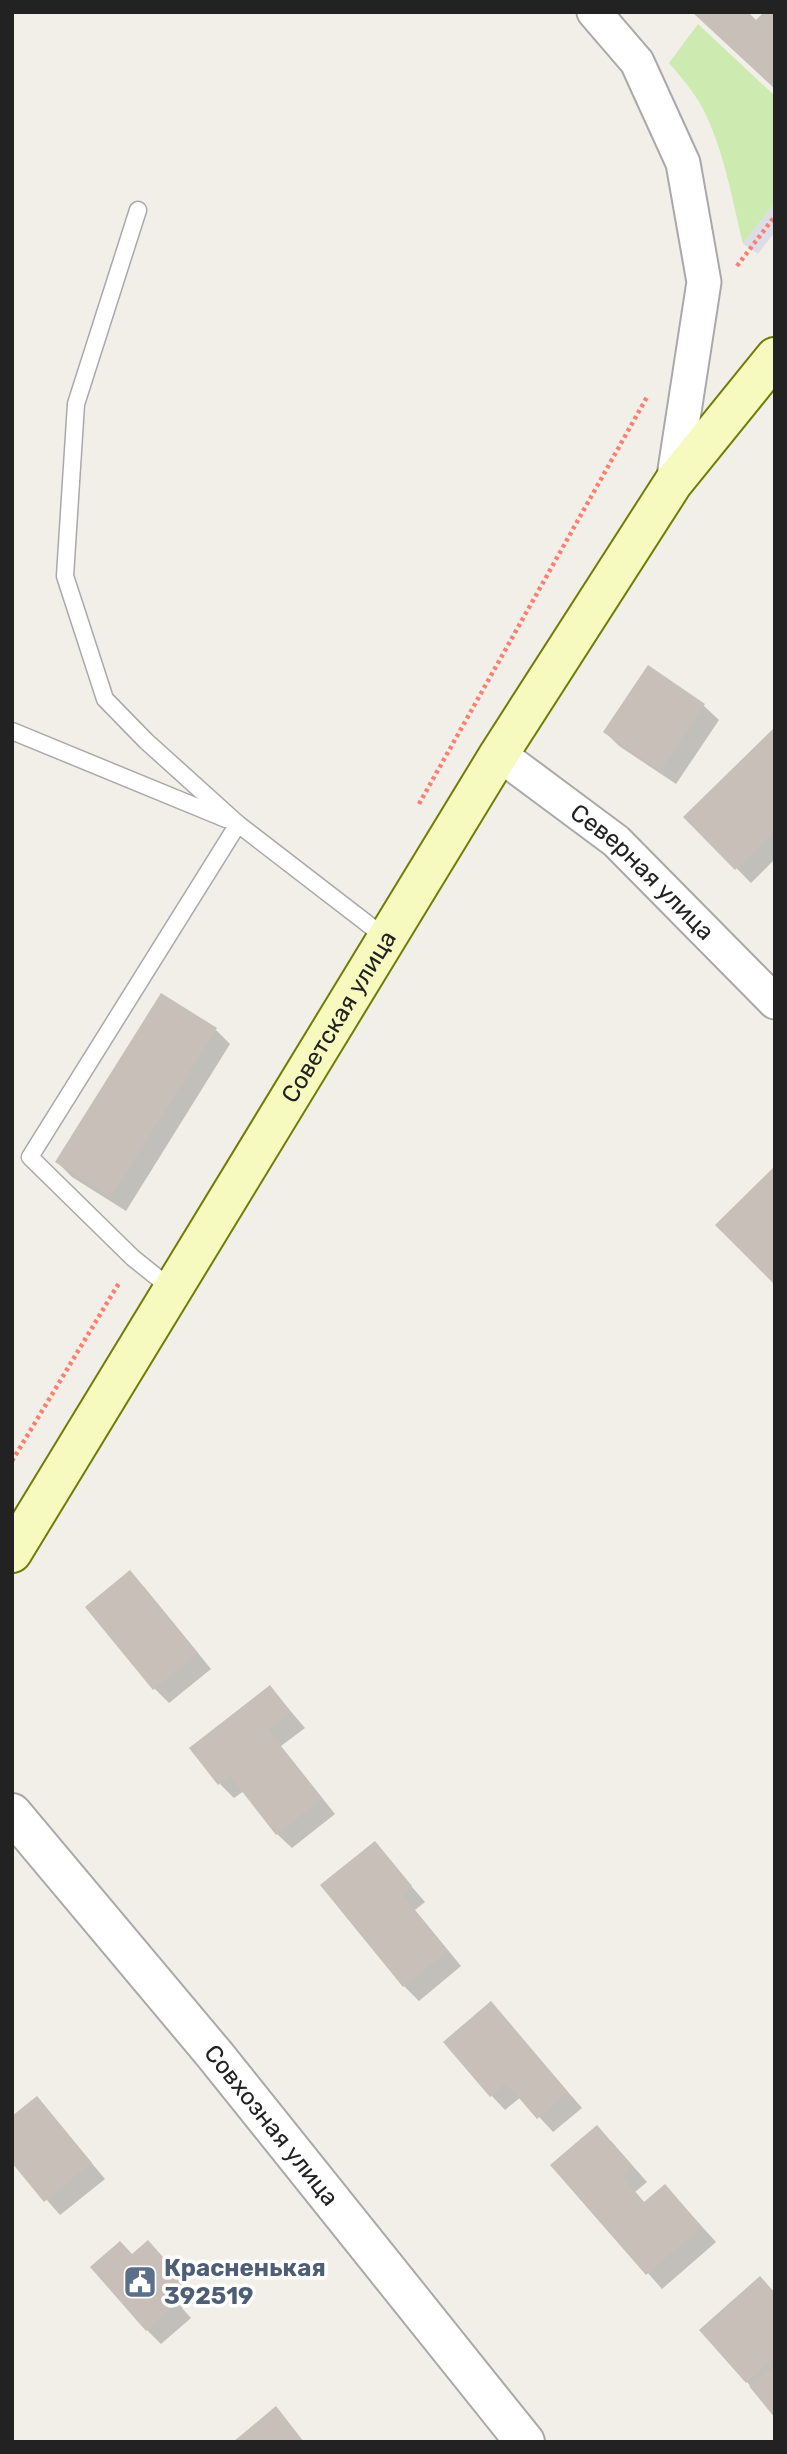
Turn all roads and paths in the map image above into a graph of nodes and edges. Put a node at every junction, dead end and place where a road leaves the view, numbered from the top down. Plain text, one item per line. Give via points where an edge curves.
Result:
1 (594, 12) edge
2 (138, 210) dead end
3 (775, 216) edge
4 (735, 268) dead end
5 (775, 357) edge
6 (654, 386) dead end
7 (673, 483) junction
8 (12, 730) edge
9 (499, 754) junction
10 (417, 807) dead end
11 (238, 824) junction
12 (387, 938) junction
13 (775, 1002) edge
14 (134, 1258) junction
15 (173, 1290) junction
16 (12, 1461) edge
17 (19, 1530) edge
18 (12, 1813) edge
19 (525, 2442) edge

1 - 7 street via 637,62 683,163 704,282
2 - 11 lane via 76,404 65,576 104,699
3 - 4 path
5 - 7 main road, Советская улица
6 - 10 path
7 - 9 main road, Советская улица
8 - 11 lane
9 - 12 main road, Советская улица
9 - 13 street, Северная улица via 616,841
11 - 12 lane
11 - 14 lane via 30,1157
12 - 15 main road, Советская улица
14 - 15 lane
14 - 16 path
15 - 17 main road, Советская улица
18 - 19 street, Совхозная улица via 215,2055

